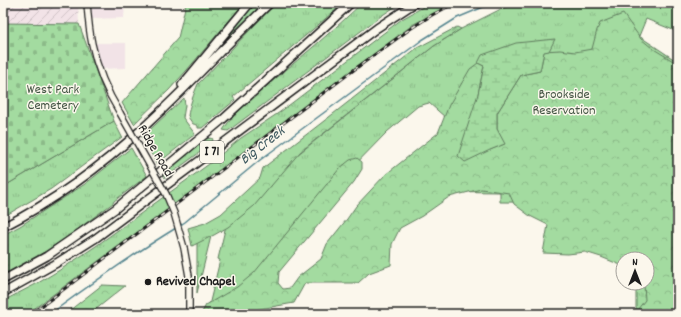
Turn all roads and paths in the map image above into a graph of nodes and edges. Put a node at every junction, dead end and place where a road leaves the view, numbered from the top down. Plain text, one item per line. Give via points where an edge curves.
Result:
1 (87, 3) edge
2 (250, 3) edge
3 (270, 3) edge
4 (351, 3) edge
5 (415, 3) edge
6 (144, 127) junction
7 (3, 227) edge
8 (3, 280) edge
9 (3, 293) edge
10 (189, 314) edge

1 - 10 main road, Ridge Road, bridge via 92,43 104,83 174,213 189,276
2 - 6 highway via 180,88
3 - 6 highway
4 - 8 highway via 221,121 115,209 47,256
5 - 9 highway, I 71 via 377,28 96,238
6 - 7 highway via 70,186

